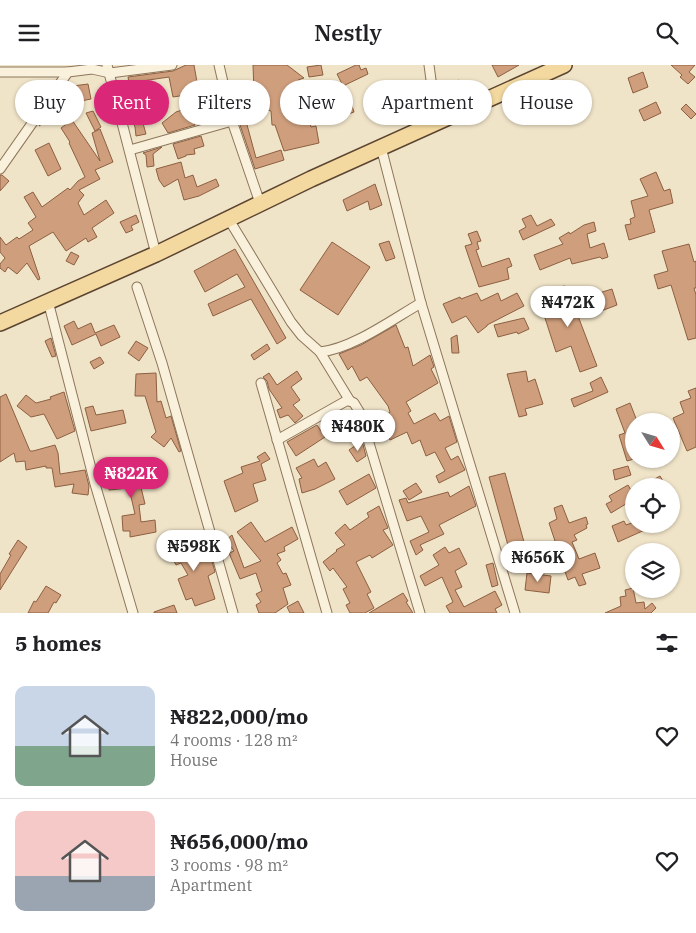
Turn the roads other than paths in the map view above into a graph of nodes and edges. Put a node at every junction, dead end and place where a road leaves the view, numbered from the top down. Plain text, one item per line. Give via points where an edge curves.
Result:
1 (172, 65) edge
2 (219, 65) edge
3 (429, 65) edge
4 (564, 65) edge
5 (108, 69) edge
6 (0, 72) edge
7 (68, 72) junction
8 (222, 80) edge
9 (431, 80) edge
10 (492, 98) edge
11 (218, 125) edge
12 (233, 125) edge
13 (432, 125) edge
14 (381, 147) junction
15 (130, 150) junction
16 (0, 169) edge
17 (260, 203) junction
18 (228, 218) junction
19 (156, 254) junction
20 (137, 287) dead end
21 (48, 301) junction
22 (420, 303) junction
23 (0, 323) edge
24 (320, 352) junction
25 (261, 383) dead end
26 (350, 401) junction
27 (277, 440) junction
28 (133, 613) edge
29 (233, 613) edge
30 (328, 613) edge
31 (420, 613) edge
32 (515, 613) edge

1 - 5 street
2 - 8 street
3 - 9 street
4 - 10 main road
5 - 7 street
5 - 15 street
6 - 7 street
7 - 16 street
11 - 15 street
12 - 17 street
13 - 14 main road
14 - 17 main road
14 - 22 street
15 - 19 street
17 - 18 main road
18 - 19 main road
18 - 24 street via 291,322
19 - 21 main road
20 - 29 street
21 - 23 main road
21 - 28 street
22 - 24 street via 352,343
22 - 32 street
24 - 26 street
25 - 27 street
26 - 27 street
26 - 31 street via 360,413
27 - 30 street

